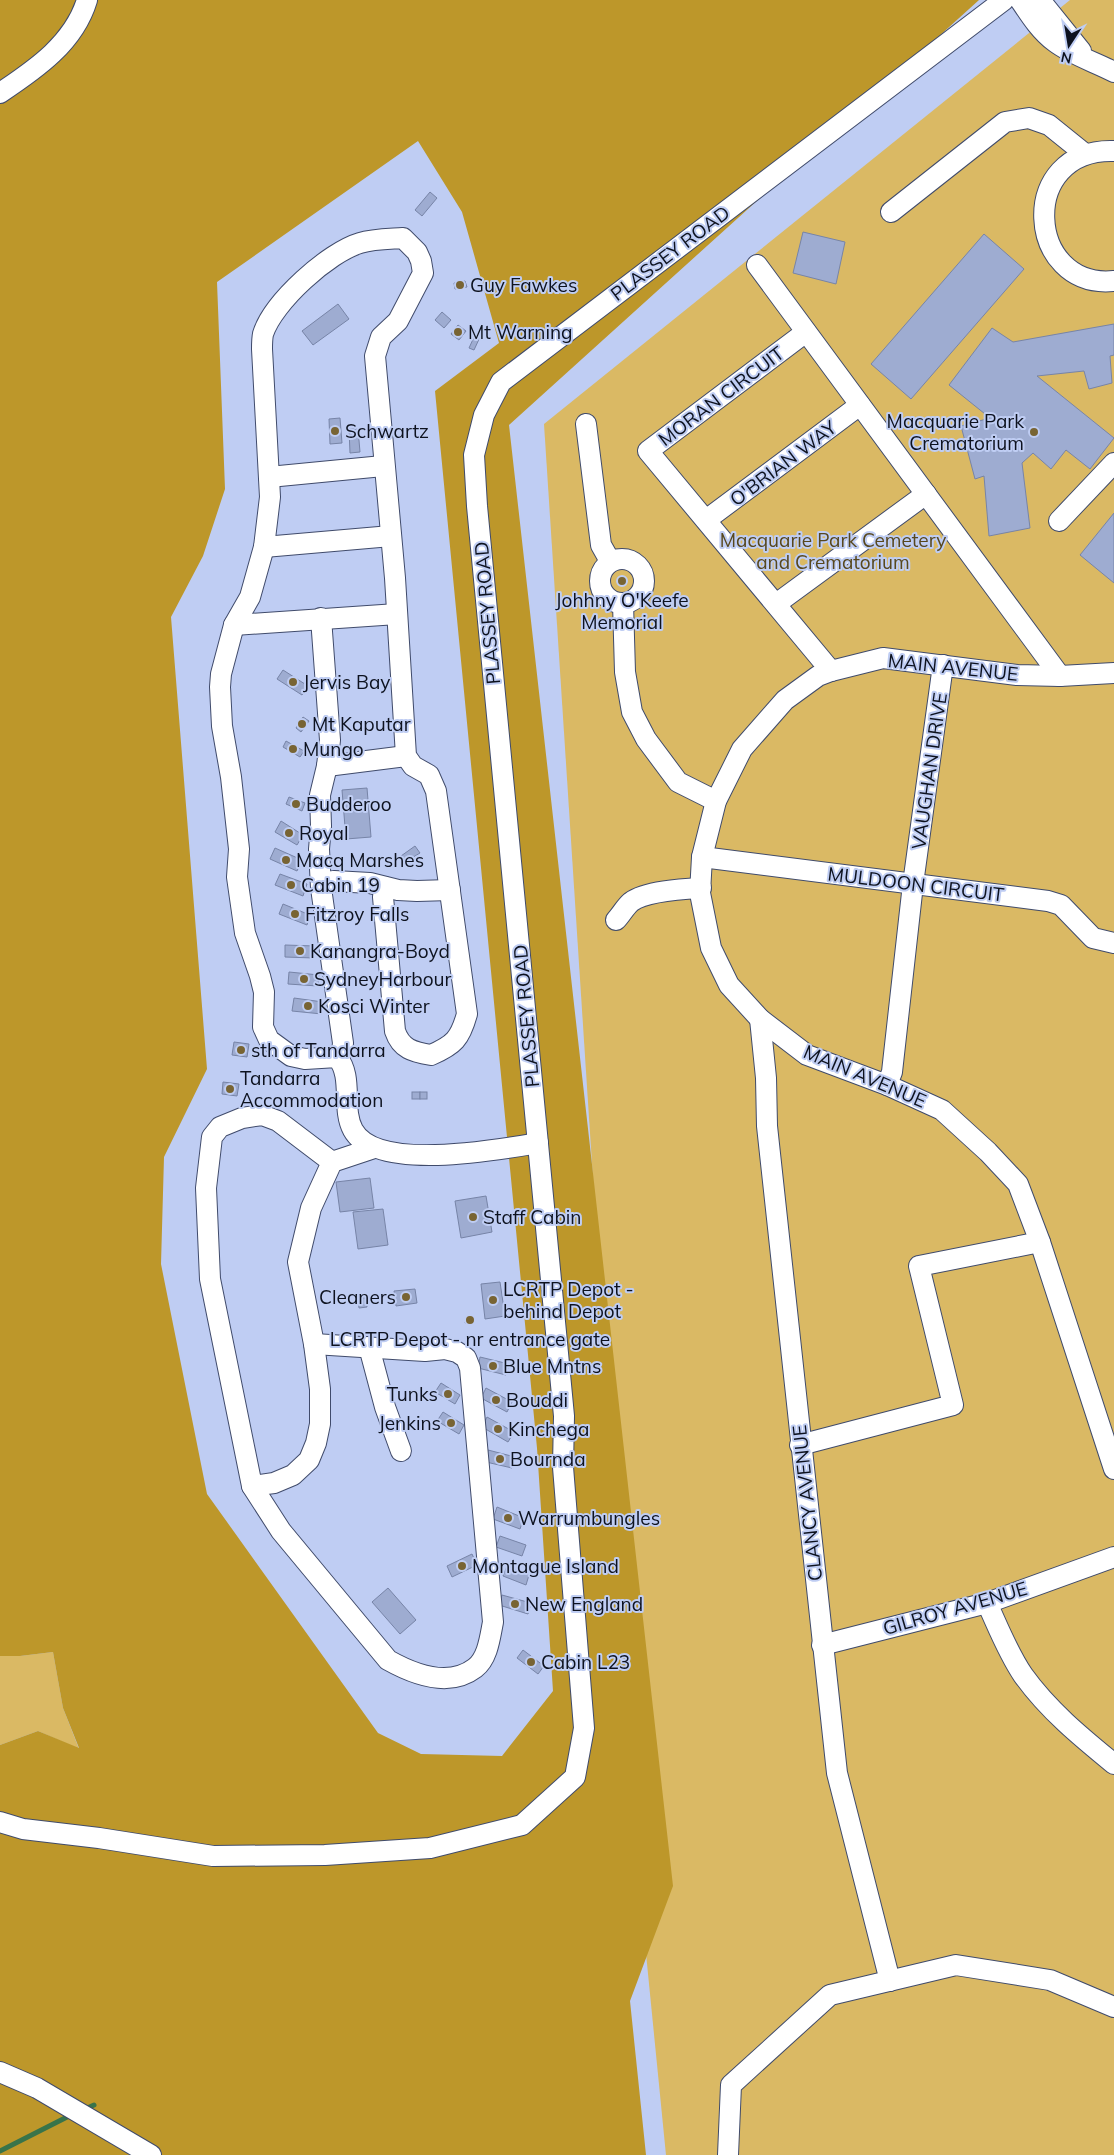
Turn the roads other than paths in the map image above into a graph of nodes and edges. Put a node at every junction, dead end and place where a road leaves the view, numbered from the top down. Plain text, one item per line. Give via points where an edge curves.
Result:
1 (86, 0) edge
2 (1004, 0) edge
3 (1020, 0) edge
4 (1040, 0) edge
5 (1088, 58) junction
6 (1114, 72) edge
7 (0, 93) edge
8 (1114, 151) edge
9 (1085, 154) junction
10 (891, 212) dead end
11 (757, 265) dead end
12 (1114, 281) edge
13 (806, 332) junction
14 (860, 405) junction
15 (586, 424) dead end
16 (1114, 463) edge
17 (384, 466) junction
18 (269, 477) junction
19 (926, 494) junction
20 (706, 520) junction
21 (1059, 522) dead end
22 (391, 536) junction
23 (264, 547) junction
24 (610, 561) junction
25 (623, 603) junction
26 (776, 604) junction
27 (397, 614) junction
28 (321, 618) junction
29 (234, 625) junction
30 (943, 665) junction
31 (832, 671) junction
32 (1114, 673) edge
33 (1060, 676) junction
34 (406, 756) junction
35 (327, 766) junction
36 (716, 801) junction
37 (702, 857) junction
38 (321, 883) junction
39 (913, 884) junction
40 (385, 887) junction
41 (701, 888) junction
42 (450, 890) junction
43 (616, 920) dead end
44 (1114, 943) edge
45 (760, 1019) junction
46 (337, 1058) junction
47 (887, 1085) junction
48 (538, 1143) junction
49 (374, 1148) junction
50 (332, 1162) junction
51 (1040, 1242) junction
52 (314, 1344) junction
53 (369, 1347) junction
54 (800, 1446) junction
55 (401, 1450) dead end
56 (1114, 1469) edge
57 (252, 1486) junction
58 (1114, 1557) edge
59 (987, 1603) junction
60 (822, 1645) junction
61 (1114, 1764) edge
62 (0, 1822) edge
63 (890, 1980) junction
64 (1114, 2007) edge
65 (0, 2072) edge
66 (151, 2155) edge
67 (728, 2155) edge

1 - 7 street via 82,18 64,42 37,69
2 - 48 street, PLASSEY ROAD via 501,382 484,415 474,455 477,506
3 - 5 street via 1055,42
4 - 5 street
5 - 6 street
8 - 9 street
9 - 10 street via 1049,125 1029,118 1006,122
9 - 12 street via 1056,176 1043,209 1044,227 1049,244 1072,271 1089,279
11 - 13 street
13 - 14 street
13 - 20 street, MORAN CIRCUIT via 648,451
14 - 19 street
14 - 20 street, O'BRIAN WAY
15 - 24 street via 601,545
16 - 21 street
17 - 18 street
17 - 18 street via 375,356 382,337 398,321 423,273 417,252 403,238 358,243 328,258 268,322 262,349
17 - 22 street
18 - 23 street
19 - 26 street
19 - 33 street
20 - 26 street, MORAN CIRCUIT
22 - 23 street
22 - 27 street
23 - 29 street via 250,598
24 - 25 street via 600,575 602,590 609,599
24 - 25 street via 622,557 643,570 643,591 633,600
25 - 36 street via 625,672 632,712 646,739 678,782
26 - 31 street, MORAN CIRCUIT
27 - 28 street
27 - 34 street
28 - 29 street
28 - 35 street via 330,740
29 - 46 street via 221,674 221,712 239,849 237,877 245,933 264,992 263,1027 270,1040 291,1056
30 - 31 street, MAIN AVENUE via 883,658
30 - 33 street, MAIN AVENUE via 1017,675
30 - 39 street, VAUGHAN DRIVE
31 - 36 street, MAIN AVENUE via 818,676 785,700 742,749
32 - 33 street, MAIN AVENUE
34 - 35 street
34 - 42 street via 413,766 429,775 436,791
35 - 38 street via 320,795
36 - 37 street, MAIN AVENUE
37 - 39 street, MULDOON CIRCUIT
37 - 41 street, MAIN AVENUE
38 - 40 street via 370,883
38 - 46 street via 344,1043
39 - 44 street, MULDOON CIRCUIT via 1048,900 1061,905 1093,938
39 - 47 street, VAUGHAN DRIVE via 892,1072
40 - 42 street via 417,891
40 - 42 street via 383,896 394,1031 407,1050 430,1055 455,1041 467,1014
41 - 43 street via 657,893 632,901
41 - 45 street, MAIN AVENUE via 711,948 729,985
45 - 47 street, MAIN AVENUE via 807,1055
45 - 54 street, CLANCY AVENUE via 767,1126
46 - 49 street via 344,1066 348,1117 354,1132
47 - 51 street, MAIN AVENUE via 942,1110 988,1152 1018,1184
48 - 49 street via 434,1155 412,1155
48 - 62 street, PLASSEY ROAD via 564,1416 564,1478 584,1728 575,1777 522,1825 430,1848 325,1855 213,1856 23,1829
49 - 50 street
50 - 52 street via 311,1208 298,1262
50 - 57 street via 278,1121 262,1115 242,1118 220,1127 212,1137 206,1188 210,1278
51 - 54 street via 919,1266 953,1405
51 - 56 street, MAIN AVENUE
52 - 53 street
52 - 57 street via 320,1389 320,1424 309,1460 293,1474 274,1483
53 - 55 street via 385,1407
53 - 57 street via 425,1351 445,1349 466,1358 470,1368 493,1622 488,1647 476,1667 464,1674 444,1678 406,1670 388,1660 280,1531
54 - 60 street, CLANCY AVENUE
58 - 59 street, GILROY AVENUE
59 - 60 street, GILROY AVENUE
59 - 61 street via 1011,1655 1044,1702
60 - 63 street, CLANCY AVENUE via 837,1773
63 - 64 street via 956,1965 1050,1980
63 - 67 street via 830,1995 731,2085
65 - 66 street via 37,2088

